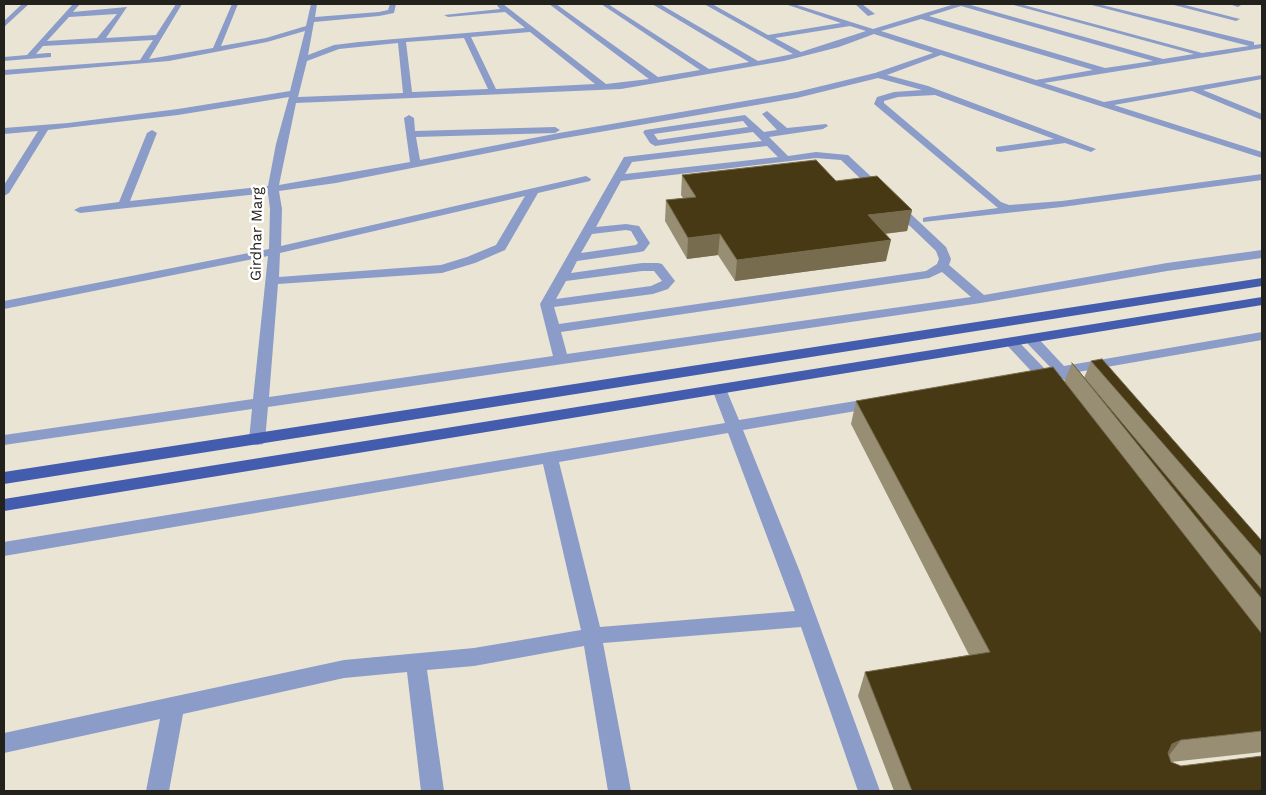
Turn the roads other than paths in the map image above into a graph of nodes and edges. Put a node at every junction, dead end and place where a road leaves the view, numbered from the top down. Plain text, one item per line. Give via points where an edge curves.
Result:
1 (26, 4) edge
2 (77, 4) edge
3 (128, 4) edge
4 (179, 4) edge
5 (235, 4) edge
6 (314, 4) edge
7 (393, 4) edge
8 (499, 4) edge
9 (552, 4) edge
10 (604, 4) edge
11 (655, 4) edge
12 (707, 4) edge
13 (792, 4) edge
14 (858, 4) edge
15 (961, 4) edge
16 (1013, 4) edge
17 (1091, 4) edge
18 (1173, 4) edge
19 (508, 10) junction
20 (945, 10) junction
21 (122, 12) junction
22 (871, 14) dead end
23 (67, 15) junction
24 (448, 15) dead end
25 (962, 15) dead end
26 (922, 17) junction
27 (1236, 19) dead end
28 (4, 24) edge
29 (852, 24) junction
30 (310, 26) junction
31 (530, 30) junction
32 (874, 31) junction
33 (160, 36) junction
34 (467, 36) junction
35 (768, 38) junction
36 (100, 40) junction
37 (402, 41) junction
38 (40, 44) junction
39 (1260, 46) edge
40 (216, 50) junction
41 (942, 52) junction
42 (48, 55) dead end
43 (800, 55) junction
44 (1204, 55) junction
45 (76, 56) dead end
46 (29, 57) junction
47 (304, 58) junction
48 (4, 59) edge
49 (1122, 60) dead end
50 (1162, 61) junction
51 (143, 62) junction
52 (757, 64) junction
53 (1141, 66) junction
54 (66, 69) junction
55 (1106, 71) junction
56 (4, 73) edge
57 (710, 73) junction
58 (878, 75) junction
59 (1262, 77) edge
60 (658, 81) junction
61 (1036, 82) junction
62 (604, 88) junction
63 (1194, 89) junction
64 (493, 90) junction
65 (936, 92) junction
66 (408, 95) junction
67 (294, 96) junction
68 (1104, 104) junction
69 (767, 114) dead end
70 (1262, 117) edge
71 (409, 118) dead end
72 (823, 126) dead end
73 (45, 128) junction
74 (586, 131) junction
75 (4, 132) edge
76 (785, 132) junction
77 (152, 133) dead end
78 (411, 134) junction
79 (762, 136) junction
80 (1067, 140) junction
81 (1091, 149) dead end
82 (1000, 150) dead end
83 (1262, 155) edge
84 (786, 159) junction
85 (415, 164) junction
86 (1262, 177) edge
87 (618, 178) junction
88 (586, 179) dead end
89 (273, 189) junction
90 (533, 192) junction
91 (4, 193) edge
92 (123, 205) junction
93 (80, 210) dead end
94 (1017, 210) junction
95 (927, 220) dead end
96 (588, 231) junction
97 (275, 251) junction
98 (1262, 254) edge
99 (573, 258) junction
100 (943, 266) junction
101 (562, 278) junction
102 (272, 281) junction
103 (1262, 282) edge
104 (981, 299) junction
105 (1262, 301) edge
106 (4, 304) edge
107 (547, 304) junction
108 (552, 330) junction
109 (1262, 336) edge
110 (1031, 339) junction
111 (1011, 342) junction
112 (561, 359) junction
113 (1061, 371) junction
114 (1042, 374) junction
115 (1025, 377) edge
116 (1075, 388) edge
117 (719, 389) junction
118 (1056, 391) edge
119 (889, 400) edge
120 (260, 404) junction
121 (734, 427) junction
122 (4, 440) edge
123 (257, 440) junction
124 (550, 458) junction
125 (4, 478) edge
126 (4, 505) edge
127 (4, 549) edge
128 (807, 618) junction
129 (592, 636) junction
130 (416, 663) junction
131 (174, 708) junction
132 (4, 743) edge
133 (158, 791) edge
134 (433, 791) edge
135 (620, 791) edge
136 (869, 791) edge

1 - 28 street
2 - 23 street
3 - 21 street
4 - 33 street
5 - 40 street
6 - 30 street, Girdhar Marg
7 - 30 street via 391,11
8 - 19 street
9 - 60 street
10 - 57 street
11 - 52 street
12 - 35 street
13 - 29 street
14 - 22 street
15 - 20 street
15 - 50 street
16 - 44 street
17 - 39 street
18 - 27 street
19 - 24 street
19 - 31 street
20 - 25 street
20 - 26 street
21 - 23 street
21 - 36 street
23 - 38 street
26 - 32 street
26 - 55 street
29 - 32 street
29 - 35 street
30 - 40 street via 267,40
30 - 47 street, Girdhar Marg
31 - 34 street
31 - 62 street
32 - 41 street
32 - 43 street
33 - 36 street
33 - 51 street
34 - 37 street
34 - 64 street
35 - 43 street
36 - 38 street
37 - 47 street via 337,47
37 - 66 street
38 - 46 street
39 - 44 street
40 - 51 street
41 - 58 street
41 - 61 street
42 - 46 street
43 - 52 street
44 - 50 street
45 - 54 street
46 - 48 street
47 - 67 street, Girdhar Marg
49 - 53 street
50 - 53 street
51 - 54 street
52 - 57 street
53 - 55 street
54 - 56 street
55 - 61 street
57 - 60 street
58 - 65 street
58 - 74 street via 797,95
59 - 63 street
60 - 62 street
61 - 68 street
62 - 64 street
63 - 68 street
63 - 70 street
64 - 66 street
65 - 80 street
65 - 94 street via 896,94 880,99 879,104 997,204
66 - 67 street
67 - 73 street
67 - 89 street, Girdhar Marg
68 - 83 street
69 - 76 street
71 - 78 street
72 - 76 street
73 - 75 street
73 - 91 street
74 - 78 street
74 - 85 street
76 - 79 street
77 - 92 street
78 - 85 street
79 - 79 street via 744,118 648,132 655,143
79 - 84 street
79 - 87 street via 628,159
80 - 81 street
80 - 82 street
84 - 87 street
84 - 100 street via 816,155 844,158 942,250
85 - 89 street
86 - 94 street
87 - 96 street
88 - 90 street
89 - 92 street
89 - 97 street, Girdhar Marg
90 - 97 street
90 - 102 street via 501,247 471,260 442,269
92 - 93 street
94 - 95 street
96 - 99 street
96 - 99 street via 635,228 644,243 640,248
97 - 102 street, Girdhar Marg
97 - 106 street
98 - 104 street
99 - 101 street
100 - 104 street
100 - 108 street via 929,274
101 - 107 street
101 - 107 street via 658,267 669,281 653,290
102 - 120 street, Girdhar Marg
103 - 123 main road
104 - 112 street
105 - 110 main road
107 - 108 street
108 - 112 street
109 - 113 street
110 - 111 main road
110 - 113 street
111 - 114 street
111 - 117 main road
112 - 120 street
113 - 114 street
113 - 116 street
114 - 115 street
114 - 118 street
117 - 121 street
117 - 126 main road
119 - 121 street
120 - 122 street
120 - 123 street, Girdhar Marg
121 - 124 street
121 - 128 street
123 - 125 main road
124 - 127 street
124 - 129 street
128 - 129 street
128 - 136 street
129 - 130 street via 474,657
129 - 135 street
130 - 131 street via 344,670
130 - 134 street
131 - 132 street
131 - 133 street

